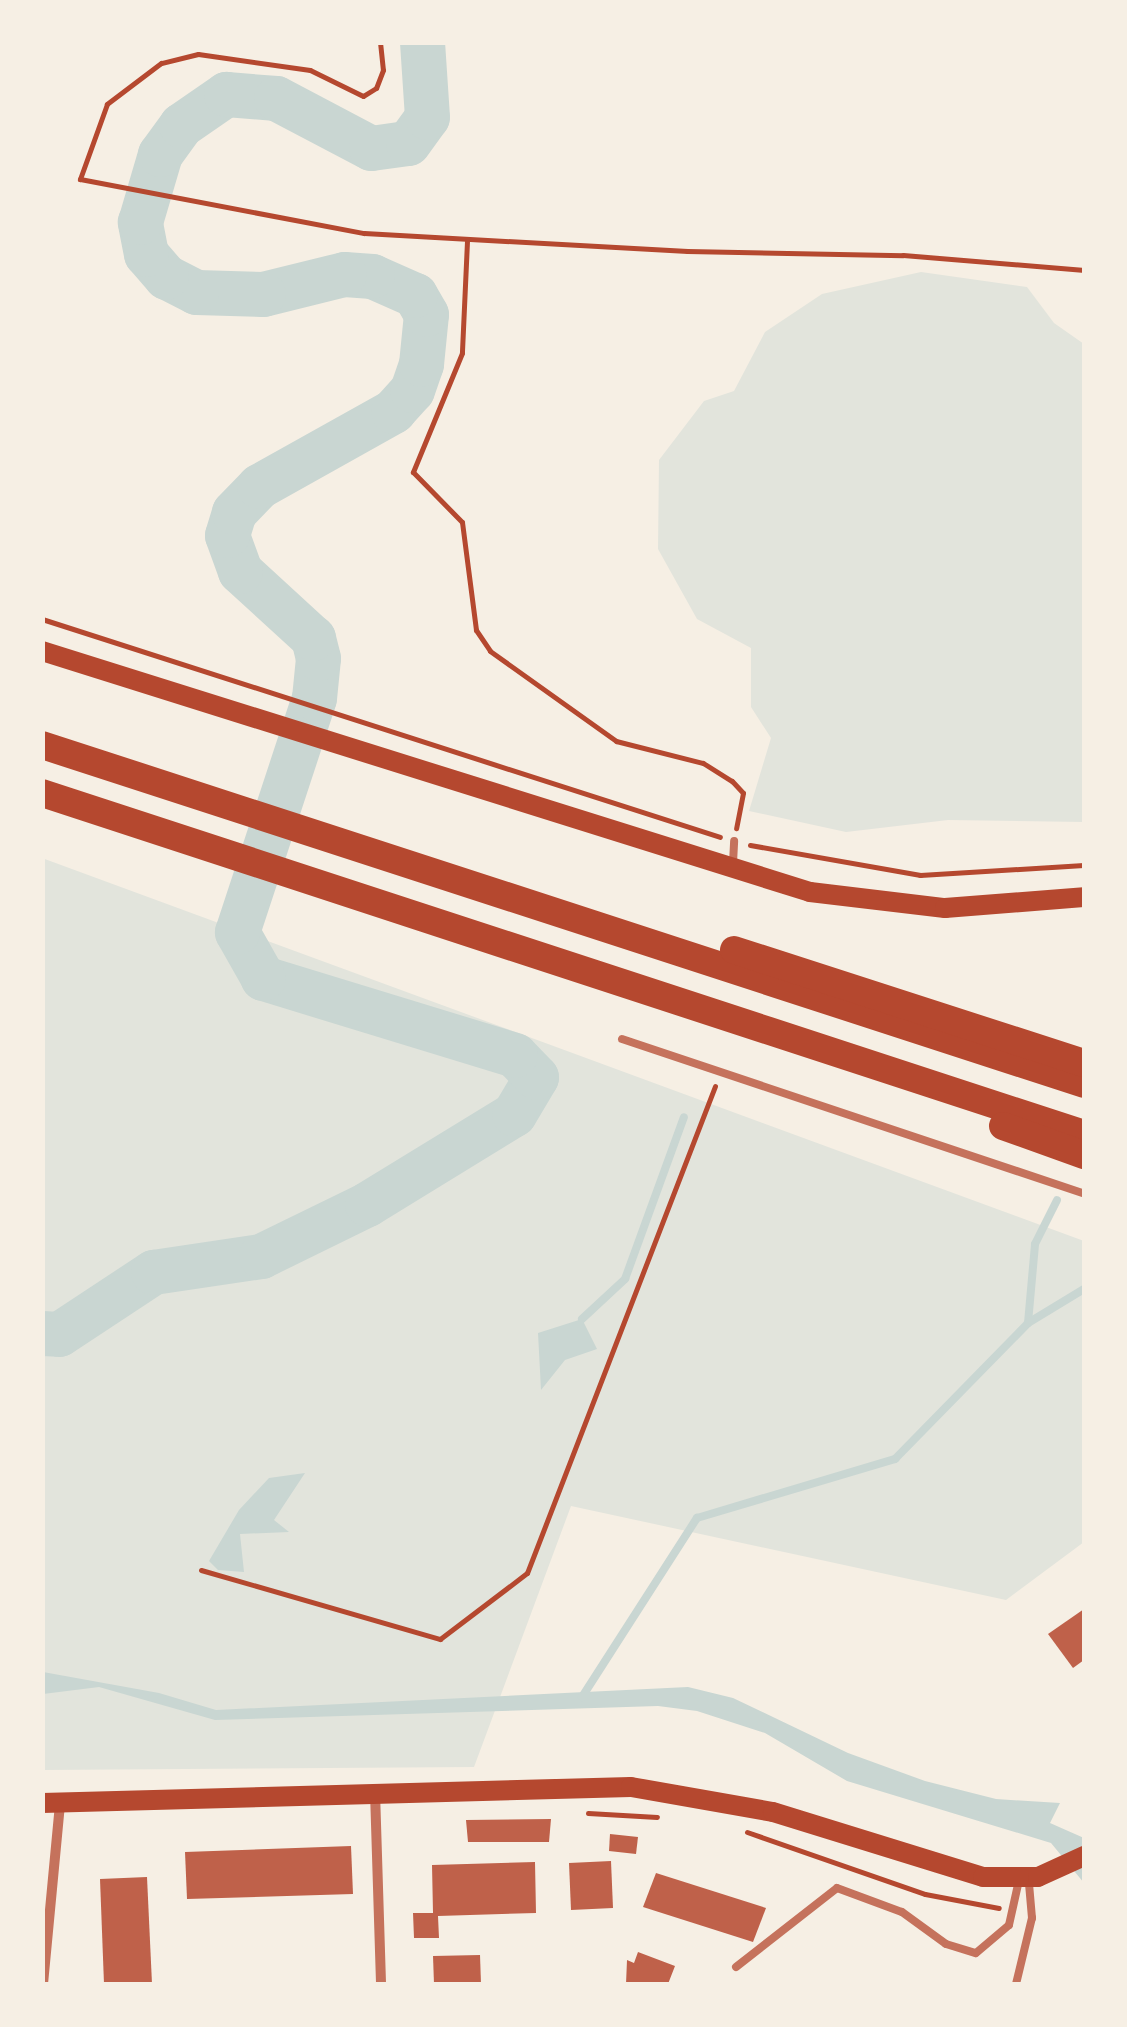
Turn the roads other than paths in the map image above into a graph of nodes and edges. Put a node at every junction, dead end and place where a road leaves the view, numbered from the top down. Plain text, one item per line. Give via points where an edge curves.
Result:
1 (42, 652) edge
2 (42, 745) edge
3 (42, 794) edge
4 (734, 840) road end
5 (732, 872) junction
6 (464, 882) junction
7 (1084, 896) edge
8 (598, 976) junction
9 (622, 1039) dead end
10 (1084, 1063) edge
11 (1084, 1084) edge
12 (1084, 1134) edge
13 (1084, 1155) edge
14 (1084, 1194) edge
15 (375, 1792) junction
16 (51, 1803) edge
17 (1084, 1856) edge
18 (1024, 1879) junction
19 (736, 1966) dead end
20 (43, 1984) edge
21 (381, 1984) edge
22 (1016, 1984) edge

1 - 5 main road
2 - 6 highway
3 - 8 highway
4 - 5 lane
5 - 7 main road via 810,892 912,906
6 - 10 highway via 729,948
6 - 11 highway
8 - 12 highway
8 - 13 highway
9 - 14 lane
15 - 16 main road
15 - 18 main road via 585,1785 684,1792 773,1812 946,1868
15 - 21 street
16 - 20 street
17 - 18 main road
18 - 19 lane via 998,1938 964,1952 923,1932 902,1912 837,1888
18 - 22 lane via 1032,1918

